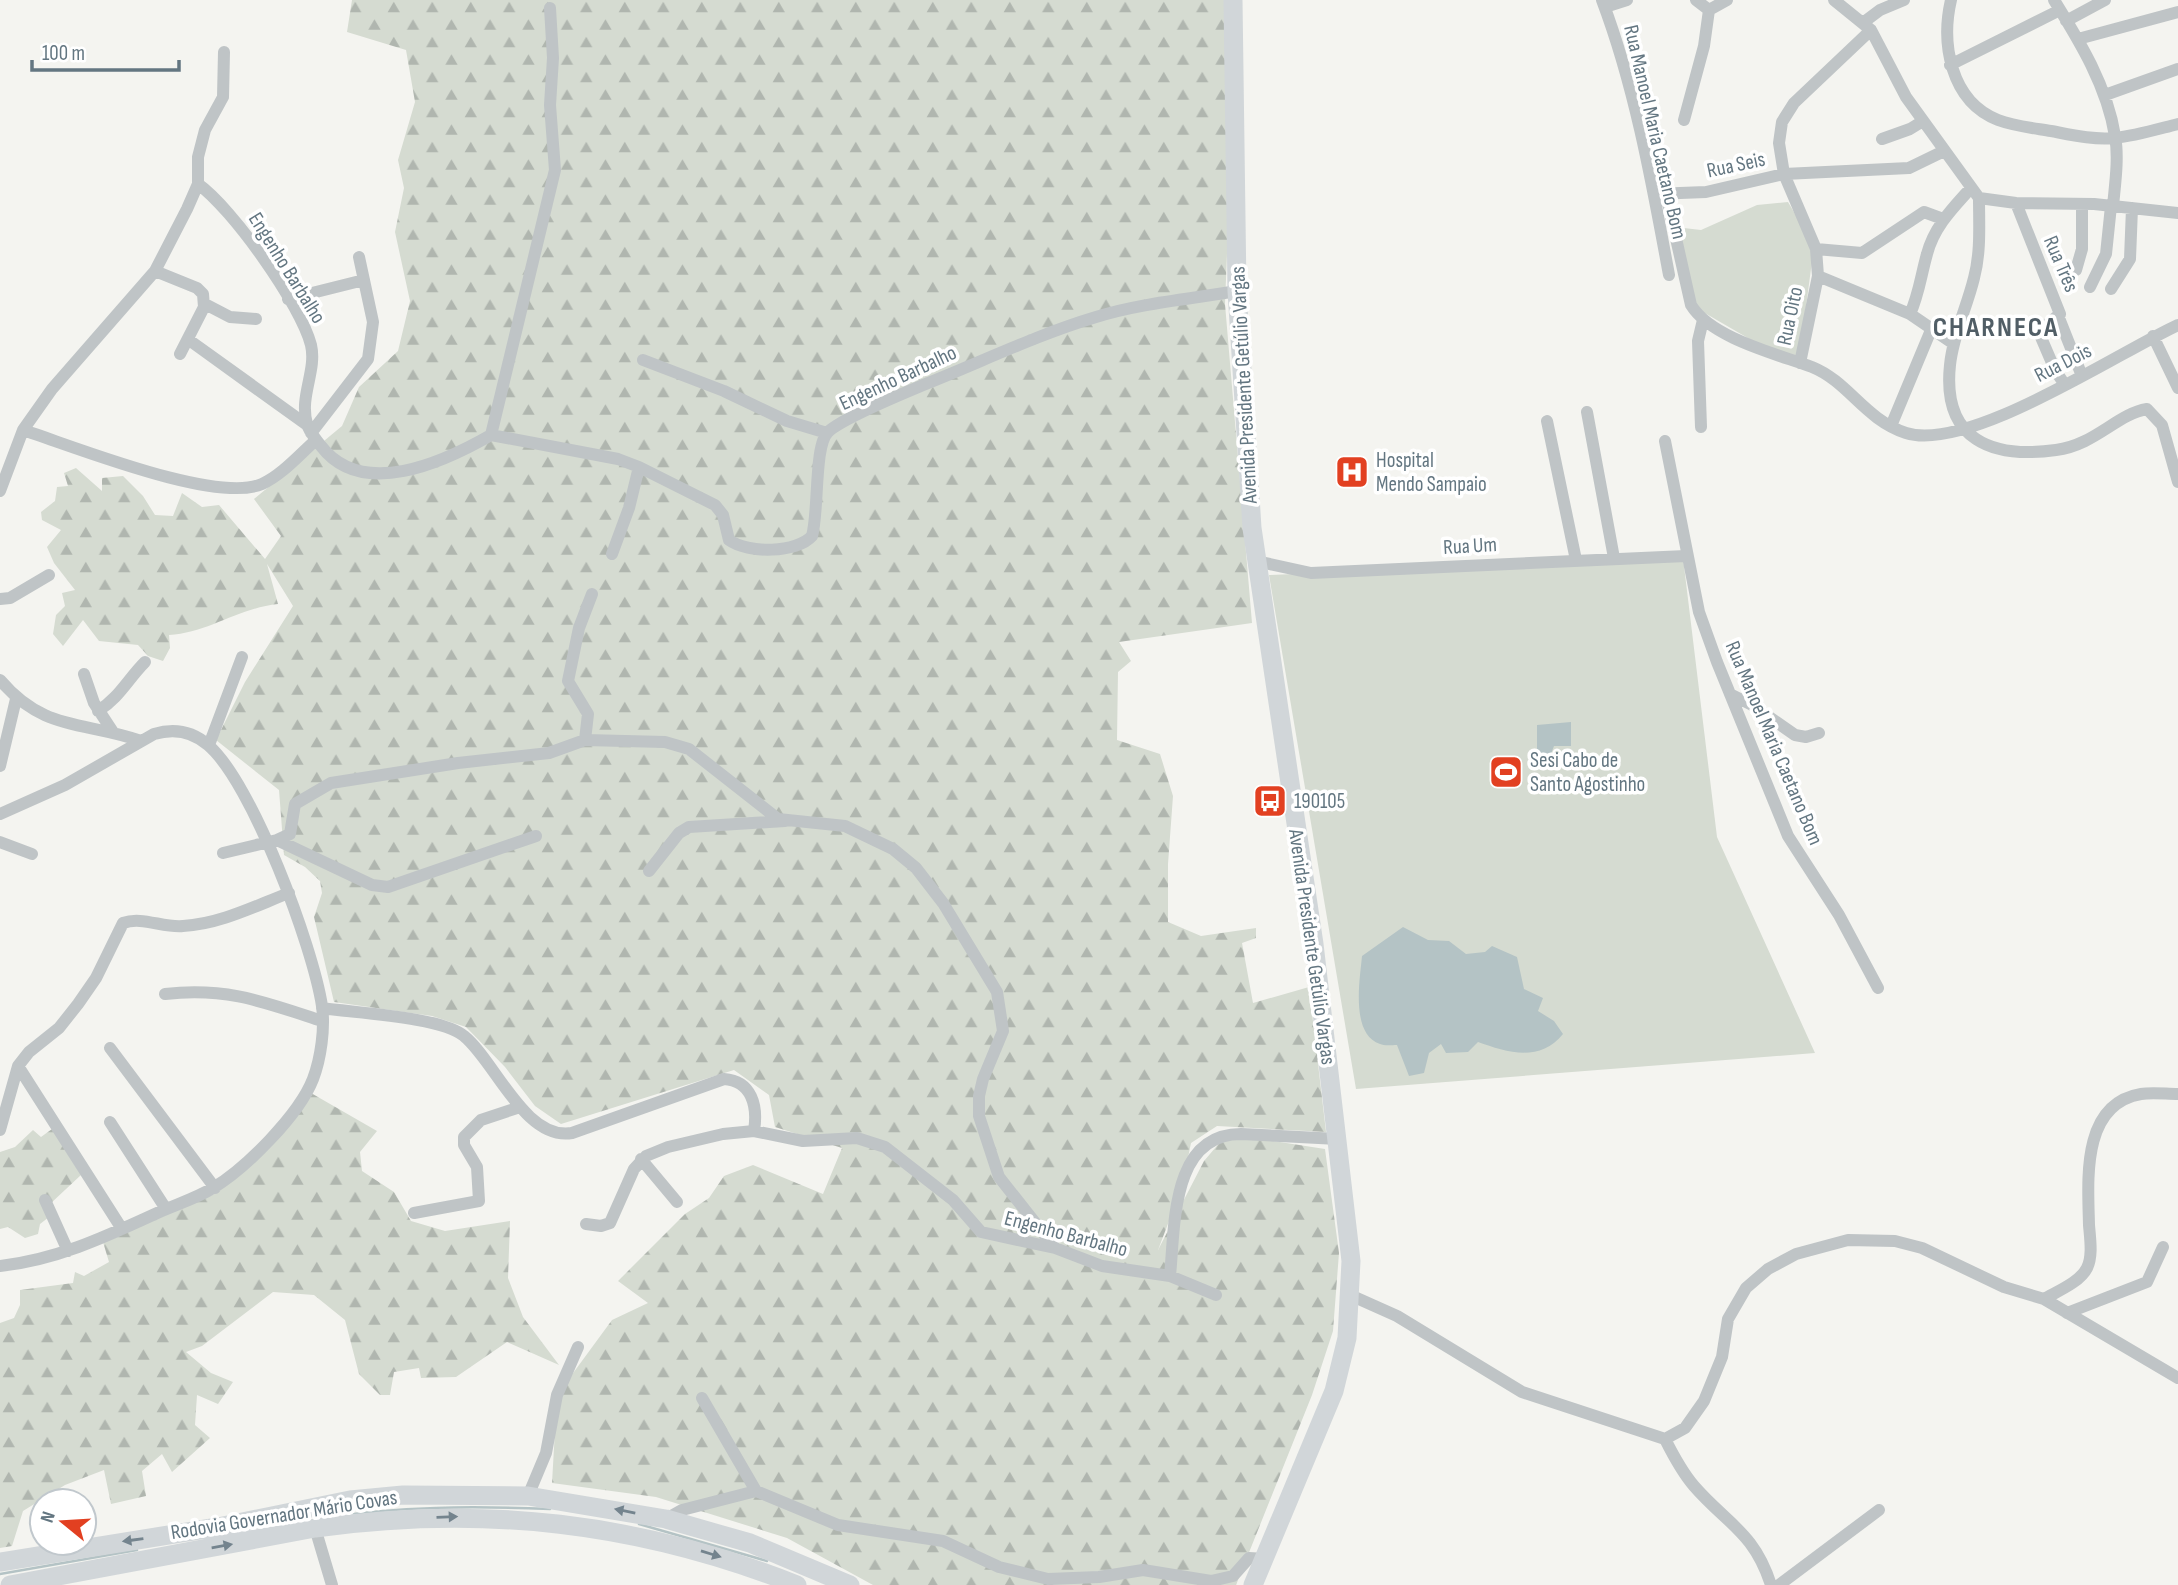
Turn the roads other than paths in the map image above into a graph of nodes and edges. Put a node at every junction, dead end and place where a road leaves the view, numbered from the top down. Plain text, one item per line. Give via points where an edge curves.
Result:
1 (1233, 0) edge
2 (1627, 0) edge
3 (1696, 0) edge
4 (1727, 0) edge
5 (1834, 0) edge
6 (1904, 0) edge
7 (1951, 0) edge
8 (2105, 0) edge
9 (1603, 4) edge
10 (550, 8) dead end
11 (1709, 10) junction
12 (2060, 10) edge
13 (2178, 12) edge
14 (1868, 27) junction
15 (2078, 39) junction
16 (225, 52) dead end
17 (1950, 65) junction
18 (2178, 69) edge
19 (2105, 95) junction
20 (1684, 120) dead end
21 (1923, 121) junction
22 (2178, 124) edge
23 (2116, 138) junction
24 (1882, 139) dead end
25 (1944, 151) junction
26 (1784, 174) junction
27 (198, 184) junction
28 (1660, 194) junction
29 (1975, 194) junction
30 (2016, 202) junction
31 (2082, 204) junction
32 (2112, 206) junction
33 (2132, 208) junction
34 (2178, 213) edge
35 (1943, 219) junction
36 (1816, 249) junction
37 (359, 257) dead end
38 (2076, 270) dead end
39 (155, 271) junction
40 (1668, 275) dead end
41 (1818, 276) junction
42 (364, 279) junction
43 (2090, 287) dead end
44 (2111, 289) dead end
45 (1237, 291) junction
46 (288, 299) junction
47 (205, 304) junction
48 (1910, 314) junction
49 (2059, 318) junction
50 (256, 319) dead end
51 (1703, 320) junction
52 (2178, 324) edge
53 (1931, 330) junction
54 (2153, 336) junction
55 (189, 340) junction
56 (1954, 344) junction
57 (180, 354) dead end
58 (643, 360) dead end
59 (1800, 363) junction
60 (2082, 376) junction
61 (2065, 385) junction
62 (2178, 388) edge
63 (1587, 412) dead end
64 (1547, 421) dead end
65 (1891, 426) junction
66 (1701, 427) dead end
67 (1963, 428) junction
68 (23, 430) junction
69 (312, 433) junction
70 (827, 433) junction
71 (491, 435) junction
72 (2172, 436) edge
73 (1665, 441) dead end
74 (639, 467) junction
75 (2178, 482) edge
76 (0, 491) edge
77 (612, 554) dead end
78 (1686, 556) junction
79 (1614, 558) junction
80 (1576, 560) junction
81 (1256, 561) junction
82 (49, 575) dead end
83 (592, 594) dead end
84 (0, 599) edge
85 (242, 657) dead end
86 (145, 662) dead end
87 (84, 674) dead end
88 (0, 680) edge
89 (1730, 694) junction
90 (16, 699) junction
91 (98, 711) junction
92 (113, 732) junction
93 (1819, 733) dead end
94 (585, 740) junction
95 (141, 741) junction
96 (209, 745) junction
97 (0, 766) edge
98 (0, 814) edge
99 (785, 821) junction
100 (536, 836) dead end
101 (271, 841) junction
102 (0, 842) edge
103 (32, 853) dead end
104 (223, 853) dead end
105 (649, 871) dead end
106 (289, 892) junction
107 (1878, 988) dead end
108 (165, 995) dead end
109 (322, 1014) junction
110 (110, 1048) dead end
111 (18, 1066) junction
112 (2178, 1094) edge
113 (520, 1107) junction
114 (110, 1122) dead end
115 (0, 1130) edge
116 (754, 1131) junction
117 (1338, 1139) junction
118 (641, 1159) junction
119 (215, 1188) junction
120 (46, 1200) dead end
121 (677, 1202) dead end
122 (166, 1209) junction
123 (414, 1213) dead end
124 (586, 1224) dead end
125 (122, 1229) junction
126 (2163, 1247) dead end
127 (1055, 1248) junction
128 (68, 1251) junction
129 (0, 1266) edge
130 (1170, 1276) junction
131 (1216, 1294) dead end
132 (1350, 1294) junction
133 (2044, 1299) junction
134 (2067, 1312) junction
135 (578, 1347) dead end
136 (2178, 1378) edge
137 (702, 1398) dead end
138 (1665, 1439) junction
139 (756, 1491) junction
140 (528, 1496) junction
141 (1879, 1510) dead end
142 (666, 1519) junction
143 (315, 1528) junction
144 (1265, 1559) junction
145 (0, 1562) edge
146 (10, 1585) edge
147 (332, 1585) edge
148 (797, 1585) edge
149 (850, 1585) edge
150 (1253, 1585) edge
151 (1772, 1585) edge
152 (1779, 1585) edge

1 - 45 main road, Avenida Presidente Getúlio Vargas
2 - 9 street
3 - 11 street
4 - 11 street
5 - 14 street
6 - 14 street, Rua Oito via 1880,10
7 - 17 street via 1946,20
8 - 12 street
9 - 28 street, Rua Manoel Maria Caetano Bom
10 - 71 street via 555,170
11 - 20 street
12 - 15 street
12 - 17 street
13 - 15 street
14 - 21 street
14 - 26 street, Rua Oito via 1786,113 1779,143
15 - 19 street
16 - 27 street via 223,97 205,130
17 - 23 street via 1968,96 1999,120 2084,137
18 - 19 street
19 - 23 street
21 - 24 street
21 - 25 street
22 - 23 street
23 - 32 street
25 - 26 street, Rua Seis via 1909,167
25 - 29 street
26 - 28 street, Rua Seis via 1706,192
26 - 36 street, Rua Oito
27 - 39 street
27 - 46 street, Engenho Barbalho via 238,222
28 - 40 street, Rua Manoel Maria Caetano Bom
28 - 51 street via 1691,305
29 - 30 street
29 - 35 street
29 - 56 street via 1978,259
30 - 31 street
30 - 49 street, Rua Três via 2034,254 2050,283
31 - 32 street
31 - 38 street via 2082,249
32 - 33 street
32 - 43 street via 2106,254
33 - 34 street
33 - 44 street via 2130,259
35 - 36 street via 1926,211 1862,253
35 - 48 street via 1927,251 1919,295
36 - 41 street, Rua Oito
37 - 42 street
39 - 47 street via 197,288
39 - 68 street
41 - 48 street
41 - 59 street, Rua Oito
42 - 46 street
42 - 69 street via 373,322 368,359
45 - 70 street, Engenho Barbalho via 1081,321 900,395
45 - 81 main road, Avenida Presidente Getúlio Vargas
46 - 69 street, Engenho Barbalho via 311,347 304,396
47 - 50 street via 230,317
47 - 55 street
48 - 53 street
49 - 60 street
49 - 61 street, Rua Três via 2040,333
51 - 59 street, Rua Dois
51 - 66 street via 1698,348
52 - 54 street, Rua Dois
53 - 56 street
53 - 65 street
54 - 60 street, Rua Dois
54 - 62 street
55 - 57 street
55 - 69 street
56 - 67 street via 1951,395
58 - 70 street via 787,421
59 - 65 street, Rua Dois via 1822,372 1866,412
60 - 61 street, Rua Dois
61 - 67 street, Rua Dois
63 - 79 street
64 - 80 street
65 - 67 street, Rua Dois via 1916,435
67 - 72 street via 1986,446 2030,453 2085,443 2145,409
68 - 69 street via 169,477 226,488 262,484
68 - 76 street
69 - 71 street via 331,458 346,468 370,474 392,474 467,449
70 - 74 street, Engenho Barbalho via 819,453 813,536 799,545 744,550 729,540 723,515 715,505
71 - 74 street, Engenho Barbalho
72 - 75 street
73 - 78 street, Rua Manoel Maria Caetano Bom
74 - 77 street
78 - 79 street, Rua Um
78 - 89 street, Rua Manoel Maria Caetano Bom via 1702,619
79 - 80 street, Rua Um
80 - 81 street, Rua Um via 1311,573
81 - 117 main road, Avenida Presidente Getúlio Vargas via 1314,944
82 - 84 street via 10,598
83 - 94 street via 568,681 588,714
85 - 96 street
86 - 91 street via 119,696
87 - 91 street
88 - 90 street
89 - 93 street via 1795,735
89 - 107 street, Rua Manoel Maria Caetano Bom via 1788,836 1839,915
90 - 92 street via 43,716
90 - 97 street
91 - 92 street
92 - 95 street
94 - 99 street via 684,746 765,811
94 - 101 street via 549,753 331,783 295,804 290,834
95 - 96 street via 168,730 190,733
95 - 98 street via 65,785
96 - 101 street
99 - 105 street via 689,827
99 - 127 street via 845,826 893,849 922,875 960,926 997,992 1004,1023 979,1096 979,1116 992,1162 1018,1204
100 - 101 street via 388,887 372,885
101 - 104 street
101 - 106 street
102 - 103 street
106 - 109 street via 305,937
106 - 111 street via 199,924 168,927 134,919 123,923 78,1004
108 - 109 street via 242,995
109 - 113 street via 434,1022 458,1032 480,1052
109 - 119 street via 313,1080 255,1154
110 - 119 street
111 - 115 street
111 - 125 street
112 - 133 street via 2131,1097 2099,1123 2088,1185 2088,1264 2080,1276
113 - 116 street via 537,1124 567,1134 715,1081 733,1080 744,1084 751,1095
113 - 123 street via 492,1114 465,1135 463,1142 477,1167 480,1201
114 - 122 street
116 - 118 street, Engenho Barbalho via 682,1143
116 - 127 street, Engenho Barbalho via 803,1141 857,1138 876,1142 953,1200 981,1232
117 - 130 street via 1227,1134 1209,1140 1192,1159 1179,1197
117 - 132 main road, Avenida Presidente Getúlio Vargas via 1351,1261
118 - 121 street
118 - 124 street via 608,1225
119 - 122 street
120 - 128 street
122 - 125 street
125 - 128 street
126 - 134 street via 2147,1282
127 - 130 street, Engenho Barbalho via 1102,1266
128 - 129 street
130 - 131 street, Engenho Barbalho
132 - 138 street via 1522,1392
132 - 144 main road, Avenida Presidente Getúlio Vargas via 1347,1339 1334,1391
133 - 134 street
133 - 138 street via 1895,1241 1848,1240 1805,1251 1768,1269 1746,1288 1728,1319 1720,1364 1704,1401 1685,1428
134 - 136 street
135 - 140 street via 557,1395 546,1453
137 - 139 street
138 - 151 street via 1696,1488 1745,1534
139 - 142 street via 682,1510
139 - 144 street via 838,1525 943,1541 999,1567 1048,1579 1143,1570 1211,1581 1233,1576 1249,1558
142 -> 140 main road, Rodovia Governador Mário Covas
140 -> 145 main road, Rodovia Governador Mário Covas via 403,1495 350,1500 218,1527
141 - 152 street
142 - 149 main road, Rodovia Governador Mário Covas via 750,1544
146 -> 143 main road, Rodovia Governador Mário Covas
143 - 147 street
143 -> 148 main road, Rodovia Governador Mário Covas via 465,1517 577,1524 708,1553
144 - 150 main road, Avenida Presidente Getúlio Vargas

